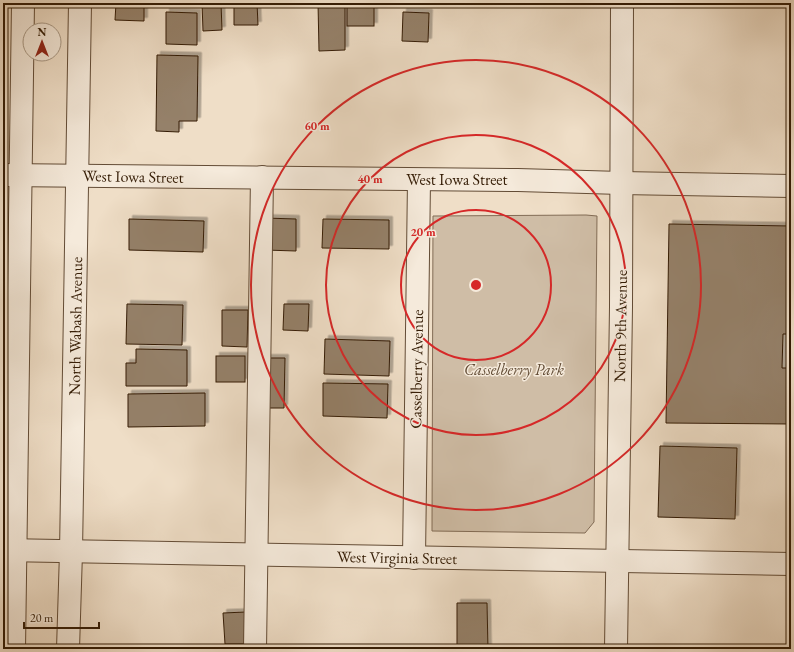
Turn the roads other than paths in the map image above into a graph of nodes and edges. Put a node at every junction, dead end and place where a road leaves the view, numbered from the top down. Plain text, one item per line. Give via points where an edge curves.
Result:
1 (23, 3) edge
2 (80, 3) edge
3 (622, 3) edge
4 (12, 175) edge
5 (78, 175) junction
6 (262, 178) junction
7 (419, 180) junction
8 (621, 183) junction
9 (791, 186) edge
10 (9, 550) edge
11 (71, 552) junction
12 (255, 555) junction
13 (414, 558) junction
14 (617, 561) junction
15 (791, 564) edge
16 (14, 649) edge
17 (68, 649) edge
18 (254, 649) edge
19 (616, 649) edge

1 - 4 street
2 - 5 street, North Wabash Avenue
3 - 8 street, North 9th Avenue
4 - 5 street, West Iowa Street
4 - 10 street
5 - 6 street, West Iowa Street
5 - 11 street, North Wabash Avenue
6 - 7 street, West Iowa Street
6 - 12 street
7 - 8 street, West Iowa Street
7 - 13 street, Casselberry Avenue
8 - 9 street, West Iowa Street
8 - 14 street, North 9th Avenue
10 - 11 street, West Virginia Street
10 - 16 street
11 - 12 street, West Virginia Street
11 - 17 street, North Wabash Avenue
12 - 13 street, West Virginia Street
12 - 18 street
13 - 14 street, West Virginia Street
14 - 15 street, West Virginia Street
14 - 19 street, North 9th Avenue

